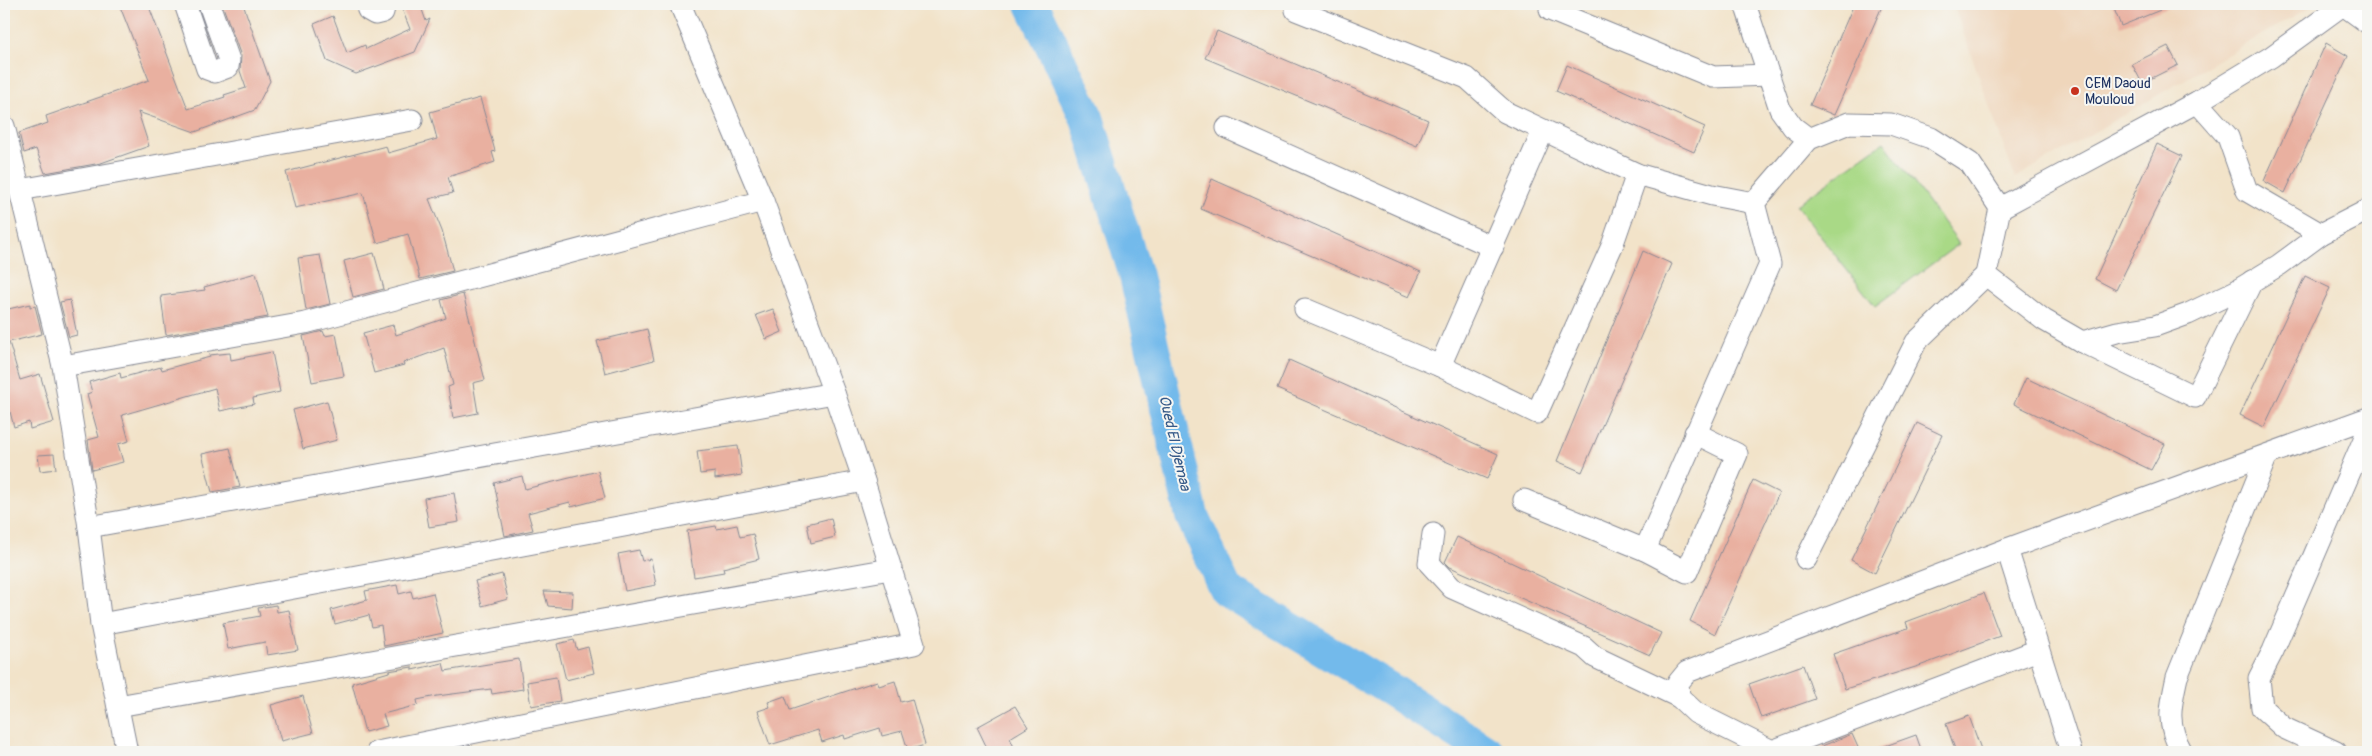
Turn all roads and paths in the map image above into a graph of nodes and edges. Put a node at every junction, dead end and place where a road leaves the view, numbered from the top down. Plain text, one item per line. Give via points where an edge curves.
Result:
1 (185, 4) edge
2 (209, 4) edge
3 (366, 4) edge
4 (386, 4) edge
5 (680, 4) edge
6 (1745, 4) edge
7 (2343, 4) edge
8 (1296, 10) dead end
9 (1550, 10) dead end
10 (2368, 23) edge
11 (1769, 75) junction
12 (2197, 102) junction
13 (412, 120) dead end
14 (4, 126) edge
15 (1227, 128) dead end
16 (1542, 131) junction
17 (1809, 139) junction
18 (1637, 174) junction
19 (20, 190) junction
20 (763, 201) junction
21 (1754, 203) junction
22 (2000, 208) junction
23 (2368, 209) edge
24 (2321, 234) junction
25 (1493, 247) junction
26 (1986, 275) junction
27 (2252, 281) junction
28 (1306, 309) dead end
29 (2082, 342) junction
30 (63, 366) junction
31 (1440, 366) junction
32 (834, 393) junction
33 (2368, 418) edge
34 (2368, 430) edge
35 (1695, 433) junction
36 (2267, 455) junction
37 (864, 481) junction
38 (1524, 500) dead end
39 (89, 527) junction
40 (1433, 534) dead end
41 (1645, 550) junction
42 (2007, 550) junction
43 (1806, 559) dead end
44 (890, 569) junction
45 (101, 624) junction
46 (2038, 650) junction
47 (1679, 697) junction
48 (118, 706) junction
49 (127, 752) edge
50 (377, 752) edge
51 (1773, 752) edge
52 (2070, 752) edge
53 (2182, 752) edge
54 (2336, 752) edge

1 - 2 street via 207,69 215,72 228,67 228,60
3 - 4 street via 368,10 375,14 383,12
5 - 20 street
6 - 11 street
7 - 10 street
7 - 12 street via 2271,57
8 - 16 street via 1467,78 1505,112
9 - 11 street via 1713,77
11 - 17 street via 1780,109 1793,127
12 - 22 street
12 - 24 street via 2228,137 2247,191
13 - 19 street
14 - 19 street
15 - 25 street
16 - 18 street
16 - 25 street
17 - 21 street
17 - 22 street via 1849,123 1891,124 1931,138 1970,163
18 - 21 street
18 - 31 street via 1612,246 1537,412
19 - 30 street
20 - 30 street via 305,323
20 - 32 street
21 - 35 street via 1770,264
22 - 26 street
23 - 24 street
24 - 27 street
25 - 31 street
26 - 29 street via 2044,320
26 - 43 street via 1916,342
27 - 29 street via 2188,314 2155,326
27 - 29 street via 2195,397
28 - 31 street
30 - 39 street
32 - 37 street
32 - 39 street
33 - 36 street
34 - 54 street via 2259,678 2262,708 2284,728
35 - 41 street
35 - 41 street via 1737,454 1687,572
36 - 42 street
36 - 53 street via 2177,677 2169,711 2174,737
37 - 44 street
37 - 45 street
38 - 41 street
39 - 45 street
40 - 47 street via 1429,563 1452,588 1584,647 1595,658
42 - 46 street
42 - 47 street via 1687,672 1678,683
44 - 48 street
44 - 50 street via 914,644
45 - 48 street
46 - 51 street
46 - 52 street
47 - 51 street via 1696,713
48 - 49 street

